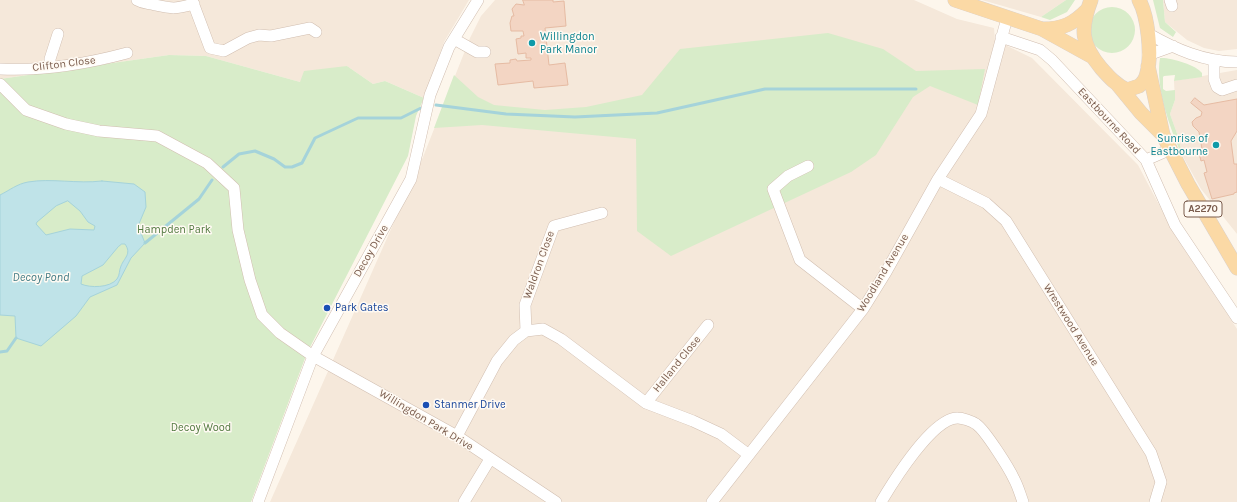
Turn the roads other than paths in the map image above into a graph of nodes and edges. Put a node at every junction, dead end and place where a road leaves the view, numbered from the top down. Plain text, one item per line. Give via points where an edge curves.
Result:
1 (137, 0) edge
2 (478, 0) edge
3 (955, 0) edge
4 (1139, 0) edge
5 (193, 2) edge
6 (1090, 5) edge
7 (1007, 18) junction
8 (1042, 29) junction
9 (316, 32) dead end
10 (1147, 33) junction
11 (58, 34) dead end
12 (1001, 37) junction
13 (454, 39) junction
14 (1173, 46) junction
15 (485, 52) dead end
16 (127, 53) dead end
17 (1091, 56) junction
18 (1148, 61) junction
19 (1214, 61) junction
20 (1237, 62) edge
21 (50, 67) junction
22 (0, 69) edge
23 (0, 84) edge
24 (1117, 84) junction
25 (1237, 85) edge
26 (1163, 135) junction
27 (1171, 149) junction
28 (1146, 160) junction
29 (808, 166) dead end
30 (938, 179) junction
31 (602, 213) dead end
32 (1237, 268) edge
33 (863, 309) junction
34 (1234, 319) edge
35 (708, 325) dead end
36 (526, 331) junction
37 (313, 356) junction
38 (646, 403) junction
39 (457, 436) junction
40 (749, 455) junction
41 (490, 459) junction
42 (258, 502) edge
43 (464, 502) edge
44 (556, 502) edge
45 (712, 502) edge
46 (881, 502) edge
47 (1023, 502) edge
48 (1155, 502) edge

1 - 5 street via 144,4 173,9
2 - 13 street, Decoy Drive
3 - 7 main road
4 - 10 main road via 1144,12
5 - 9 street via 210,48 216,51 224,51 259,35 271,36 310,28
6 - 8 main road via 1073,23 1057,29
6 - 17 main road via 1084,22 1084,34
7 - 8 main road
7 - 12 street, Woodland Avenue
8 - 17 main road
10 - 14 street
10 - 18 main road
11 - 21 street
12 - 28 street, Eastbourne Road via 1040,50 1052,60
12 - 30 street, Woodland Avenue via 981,114
13 - 15 street via 477,52
13 - 37 street, Decoy Drive via 430,95 411,179
14 - 18 street
14 - 19 street via 1201,59
16 - 21 street, Clifton Close via 92,62
17 - 24 main road
18 - 24 main road via 1147,75 1139,86 1127,90
18 - 26 main road, A2270
19 - 20 street
19 - 25 street via 1216,87 1222,90
21 - 22 street, Clifton Close
23 - 37 street, Willingdon Park Drive via 26,110 66,124 98,131 157,136 207,163 234,188 238,230 250,280 262,315 280,333
24 - 26 main road, A2270
26 - 27 main road, A2270
27 - 28 street
27 - 32 main road, A2270 via 1188,184
28 - 34 street, Eastbourne Road via 1175,225
29 - 33 street via 788,176 772,189 800,260
30 - 33 street, Woodland Avenue
30 - 48 street, Wrestwood Avenue via 986,203 1006,221 1150,453 1160,482
31 - 36 street, Waldron Close via 554,226 525,305
33 - 40 street, Woodland Avenue
35 - 38 street, Halland Close
36 - 38 street via 543,329 561,338
36 - 39 street via 514,340 497,361
37 - 39 street, Willingdon Park Drive
37 - 42 street, Decoy Drive
38 - 40 street via 721,434
39 - 41 street, Willingdon Park Drive
40 - 45 street, Woodland Avenue
41 - 43 street
41 - 44 street, Willingdon Park Drive
46 - 47 street via 914,452 937,429 958,418 976,424 994,447 1014,479

